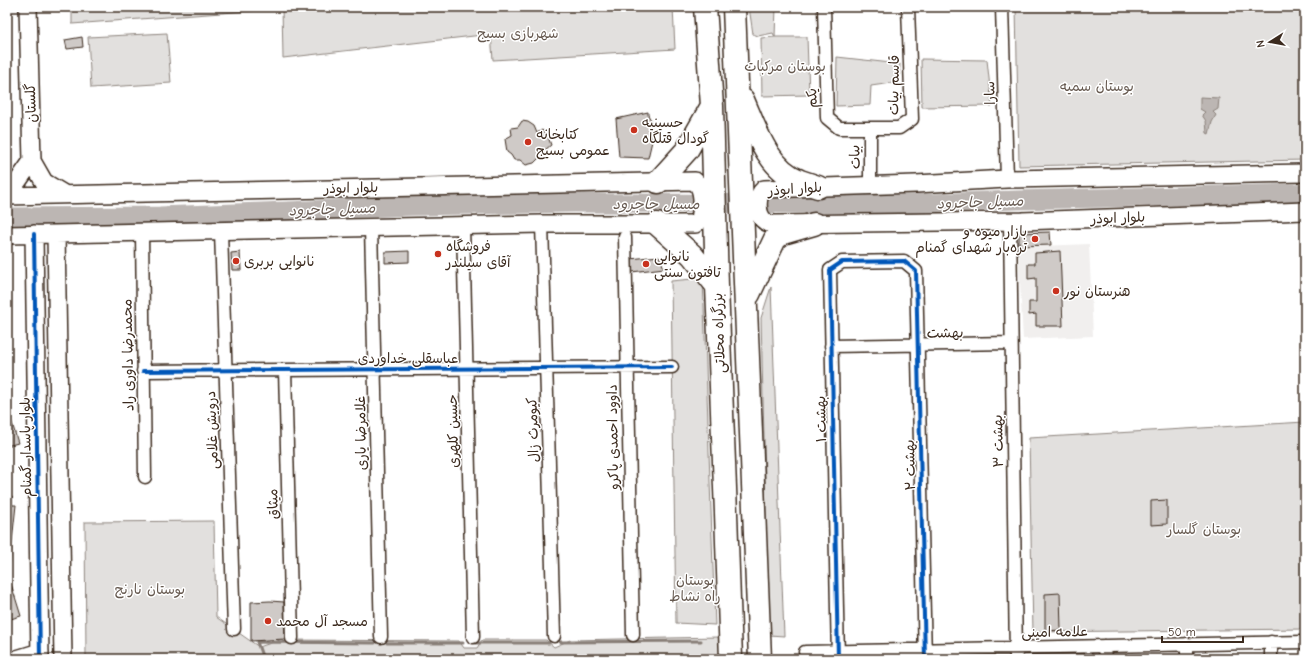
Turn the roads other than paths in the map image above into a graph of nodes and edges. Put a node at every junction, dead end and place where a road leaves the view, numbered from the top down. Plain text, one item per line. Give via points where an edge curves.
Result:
1 (28, 7) edge
2 (705, 7) edge
3 (734, 7) edge
4 (824, 7) edge
5 (908, 7) edge
6 (1002, 7) edge
7 (737, 84) junction
8 (712, 106) junction
9 (870, 128) junction
10 (32, 161) junction
11 (1305, 173) edge
12 (1007, 179) junction
13 (658, 182) junction
14 (870, 185) junction
15 (818, 186) junction
16 (7, 188) edge
17 (64, 194) junction
18 (7, 196) edge
19 (704, 203) junction
20 (1305, 211) edge
21 (1010, 222) junction
22 (542, 224) junction
23 (657, 224) junction
24 (814, 224) junction
25 (463, 225) junction
26 (371, 227) junction
27 (221, 230) junction
28 (142, 232) junction
29 (34, 234) junction
30 (56, 234) junction
31 (7, 235) edge
32 (625, 237) dead end
33 (916, 271) joint
34 (717, 286) junction
35 (746, 299) junction
36 (1011, 343) junction
37 (918, 345) junction
38 (831, 346) junction
39 (672, 367) dead end
40 (546, 368) junction
41 (627, 368) junction
42 (374, 369) junction
43 (466, 369) junction
44 (226, 370) junction
45 (285, 370) junction
46 (144, 371) junction
47 (145, 477) dead end
48 (726, 513) junction
49 (755, 514) junction
50 (758, 590) junction
51 (729, 592) junction
52 (234, 630) dead end
53 (554, 636) dead end
54 (633, 636) dead end
55 (381, 637) dead end
56 (473, 637) dead end
57 (292, 638) dead end
58 (1271, 642) junction
59 (1305, 642) edge
60 (1187, 644) junction
61 (1104, 646) junction
62 (805, 652) dead end
63 (1016, 653) edge
64 (925, 654) edge
65 (838, 655) edge
66 (32, 657) edge
67 (63, 659) edge
68 (731, 659) edge
69 (760, 659) edge
70 (1105, 659) edge
71 (1187, 659) edge
72 (1271, 659) edge

1 - 10 main road, گلستان
2 - 8 highway, بزرگراه محلاتی
3 - 7 highway, بزرگراه محلاتی
4 - 9 street, یکم via 827,118 839,128
5 - 9 street, قاسم بیات via 912,119 899,128
6 - 12 street, سارا
7 - 15 highway via 760,140 771,159 799,181
7 - 35 highway, بزرگراه محلاتی
8 - 13 highway via 686,150
8 - 19 highway, بزرگراه محلاتی
9 - 14 street, بیات
10 - 16 main road via 18,181
10 - 17 main road via 44,182
11 - 12 main road, بلوار ابوذر
12 - 14 main road, بلوار ابوذر
13 - 17 main road, بلوار ابوذر
13 - 19 main road, بلوار ابوذر
14 - 15 main road, بلوار ابوذر
15 - 24 main road, بلوار ابوذر via 764,189 759,195 759,211 764,221 776,224
17 - 18 main road, بلوار ابوذر
19 - 23 main road
19 - 34 highway, بزرگراه محلاتی
20 - 21 main road, بلوار ابوذر
21 - 24 main road, بلوار ابوذر
21 - 36 street, بهشت ۳
22 - 23 main road
22 - 25 main road
22 - 40 street, کیومرث زال
23 - 34 highway via 692,255
24 - 35 highway via 783,233 775,239
25 - 26 main road
25 - 43 street, حسین کلهری
26 - 27 main road
26 - 42 street, غلامرضا یاری
27 - 28 main road
27 - 44 street, درویش غلامی
28 - 30 main road
28 - 46 street, محمدرضا داوری راد
29 - 30 main road
29 - 31 main road
29 - 66 main road, بلوار پاسدار گمنام
30 - 67 main road
32 - 41 street, داوود احمدی پاکرو
33 - 37 street, بهشت ۲
33 - 38 street, بهشت ۱ via 904,261 842,262 830,270
34 - 48 highway, بزرگراه محلاتی
35 - 49 highway, بزرگراه محلاتی
36 - 37 street, بهشت
36 - 63 street, بهشت ۳
37 - 38 street, بهشت
37 - 64 street, بهشت ۲
38 - 65 street, بهشت ۱
39 - 41 street, عباسقلی خداوردی
40 - 41 street, عباسقلی خداوردی
40 - 43 street, عباسقلی خداوردی
40 - 53 street, کیومرث زال
41 - 54 street, داوود احمدی پاکرو
42 - 43 street, عباسقلی خداوردی
42 - 45 street, عباسقلی خداوردی
42 - 55 street, غلامرضا یاری
43 - 56 street, حسین کلهری
44 - 45 street, عباسقلی خداوردی
44 - 46 street, عباسقلی خداوردی
44 - 52 street, درویش غلامی
45 - 57 street, میثاق
46 - 47 street, محمدرضا داوری راد
48 - 49 highway via 736,531 740,533 749,529
48 - 51 highway, بزرگراه محلاتی
49 - 50 highway, بزرگراه محلاتی
50 - 51 highway via 750,580 741,578 734,582
50 - 69 highway, بزرگراه محلاتی
51 - 68 highway, بزرگراه محلاتی
58 - 59 street, علامه امینی
58 - 60 street, علامه امینی
58 - 72 street
60 - 61 street, علامه امینی
60 - 71 street
61 - 63 street, علامه امینی
61 - 70 street
62 - 65 street, علامه امینی
63 - 64 street, علامه امینی
64 - 65 street, علامه امینی

